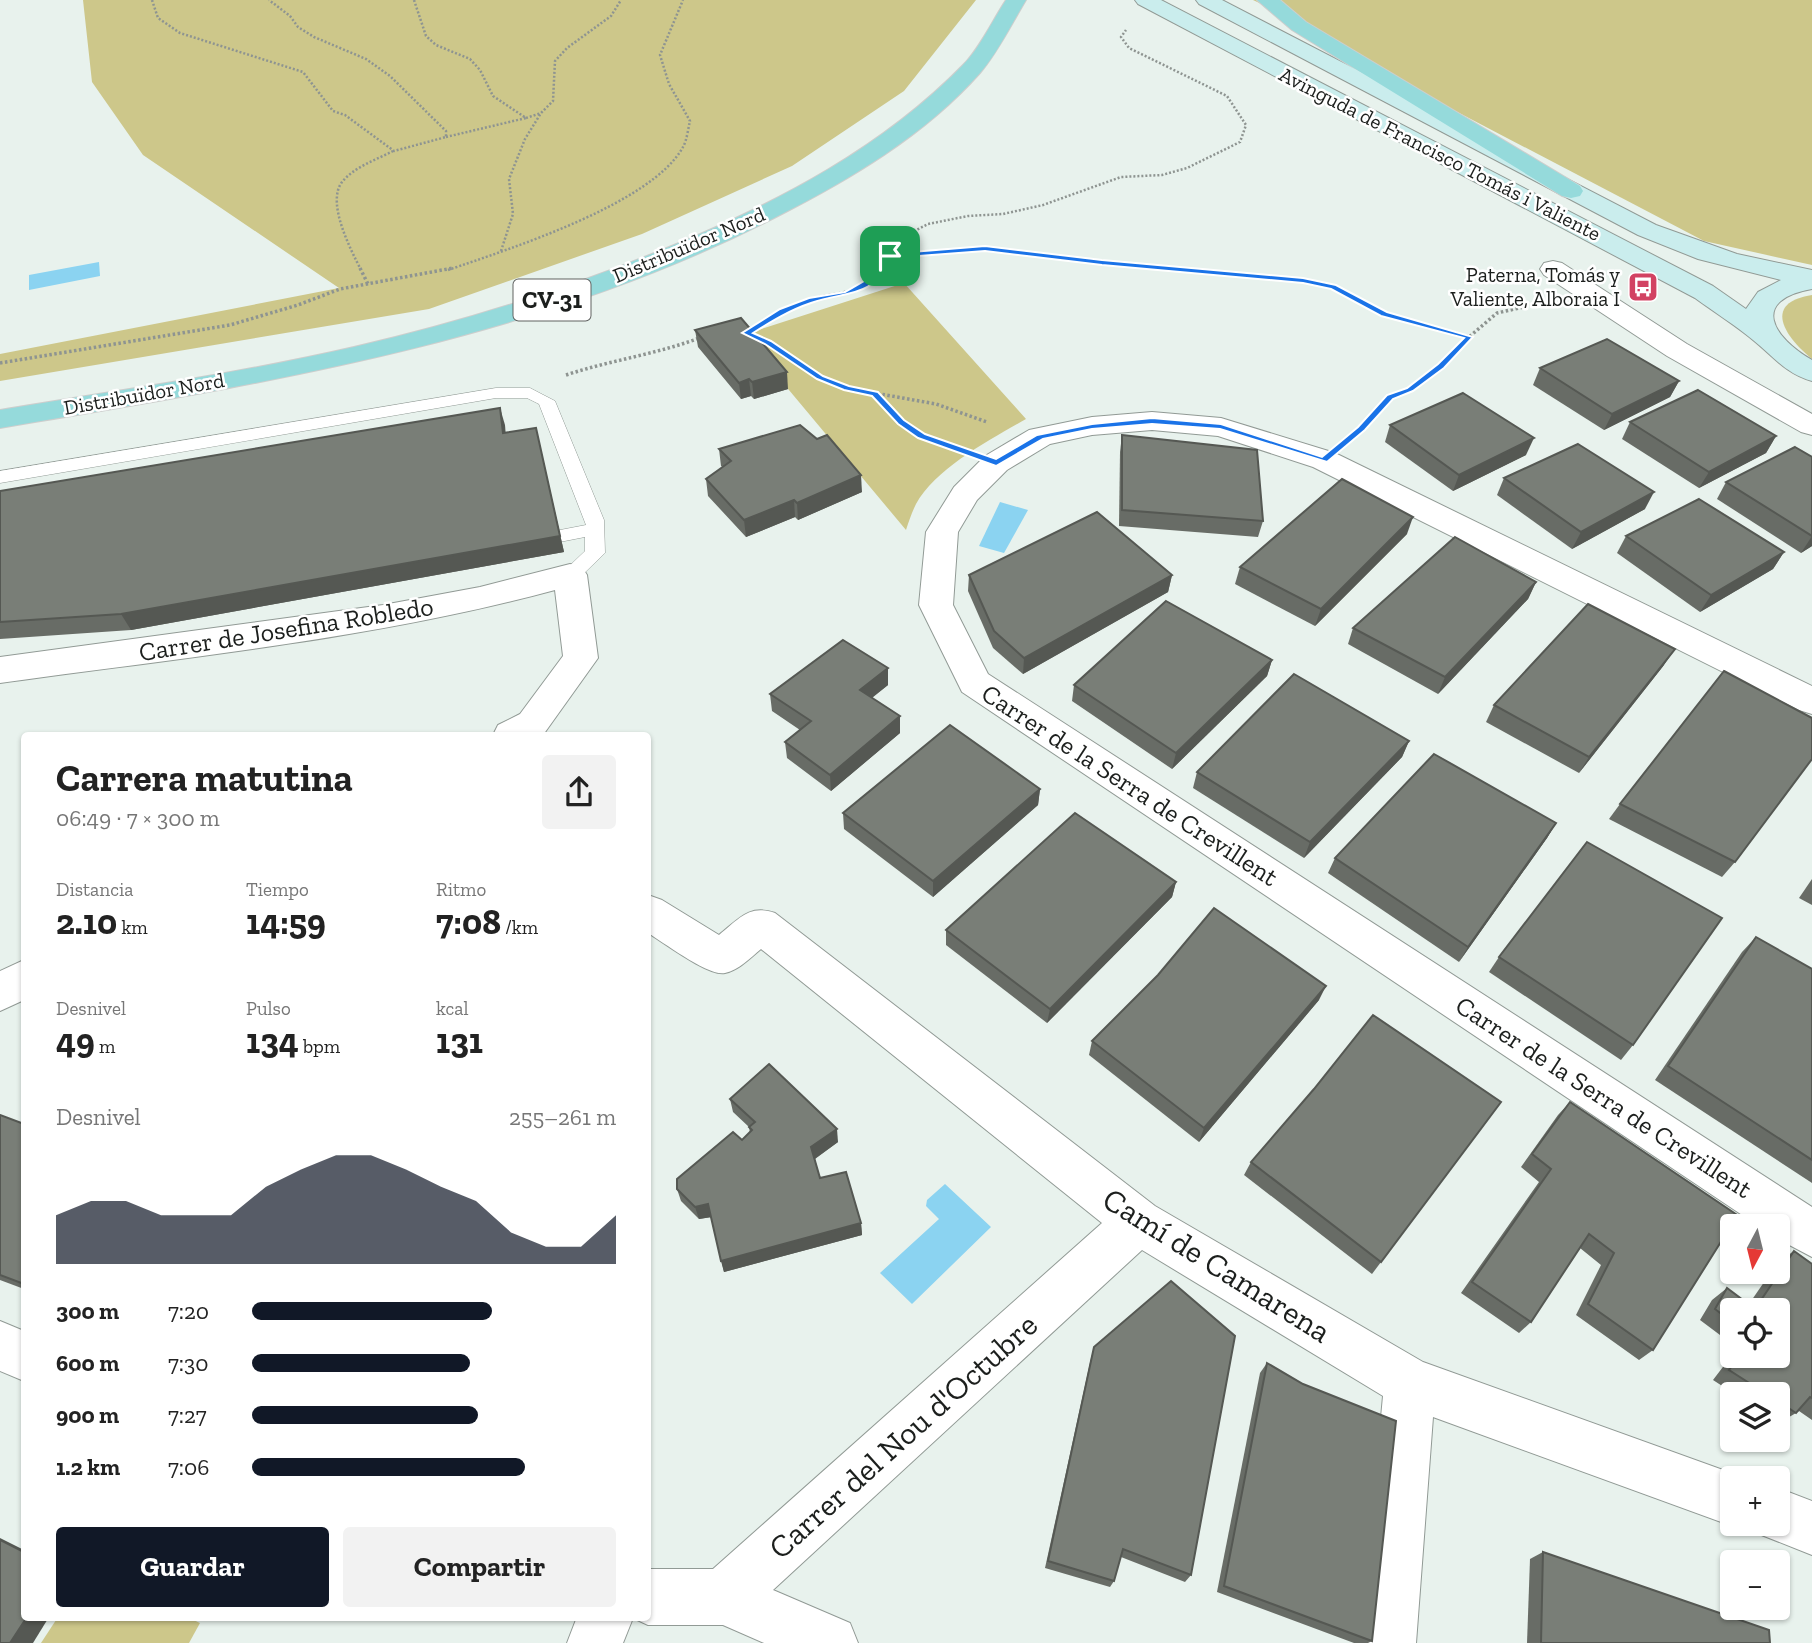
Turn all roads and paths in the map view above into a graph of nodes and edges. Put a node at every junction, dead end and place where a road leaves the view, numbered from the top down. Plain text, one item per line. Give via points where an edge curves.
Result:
1 (152, 0) edge
2 (269, 0) edge
3 (414, 0) edge
4 (621, 0) edge
5 (684, 0) edge
6 (1016, 0) edge
7 (1145, 0) edge
8 (1206, 0) edge
9 (1267, 0) edge
10 (1133, 23) dead end
11 (541, 113) junction
12 (526, 118) junction
13 (446, 137) junction
14 (394, 151) junction
15 (1571, 191) junction
16 (500, 252) junction
17 (890, 256) junction
18 (1553, 269) dead end
19 (1812, 279) edge
20 (368, 284) junction
21 (1581, 287) junction
22 (747, 333) junction
23 (736, 334) edge
24 (702, 337) edge
25 (1469, 337) junction
26 (1767, 337) junction
27 (0, 363) edge
28 (1812, 372) edge
29 (874, 394) junction
30 (546, 401) junction
31 (0, 419) edge
32 (1812, 426) edge
33 (1040, 437) junction
34 (1324, 460) junction
35 (996, 463) junction
36 (0, 477) edge
37 (595, 529) junction
38 (516, 544) edge
39 (570, 575) junction
40 (0, 670) edge
41 (1812, 701) edge
42 (528, 732) edge
43 (651, 914) edge
44 (21, 980) edge
45 (0, 993) edge
46 (1138, 1222) junction
47 (1812, 1234) edge
48 (0, 1346) edge
49 (21, 1355) edge
50 (1410, 1383) junction
51 (1720, 1495) edge
52 (1790, 1520) edge
53 (1812, 1528) edge
54 (651, 1597) edge
55 (724, 1597) junction
56 (604, 1621) edge
57 (595, 1643) edge
58 (830, 1643) edge
59 (1388, 1643) edge

1 - 14 path via 158,18 180,33 303,72 333,111
2 - 13 path via 298,27 366,59 390,76 446,131
3 - 12 path via 426,36 470,59 493,96
4 - 11 path via 611,16 555,61 553,101
5 - 16 path via 660,55 669,84 690,121 682,147 654,180 611,205
6 - 31 main road, Distribuïdor Nord / CV-31 via 994,40 963,77 896,137 806,194 695,247 552,300 354,356
7 - 26 main road, Avinguda de Francisco Tomás i Valiente via 1704,292
8 - 15 main road, Avinguda de Francisco Tomás i Valiente
9 - 15 main road via 1322,41
10 - 17 path via 1121,37 1129,48 1227,96 1246,125 1240,142 1162,175 1121,177 1043,205 928,224 899,239
11 - 12 path
11 - 16 path via 509,179 513,214
12 - 13 path
13 - 14 path
14 - 20 path via 362,167 340,185 335,201
15 - 19 main road, Avinguda de Francisco Tomás i Valiente via 1678,244 1750,267
16 - 20 path via 444,271
17 - 22 path via 880,276 847,294 812,299
17 - 25 path via 985,248 1303,280 1334,287 1384,314
18 - 21 street
19 - 26 main road via 1774,291 1761,303 1759,319
20 - 27 path via 230,325
21 - 25 path via 1525,308 1497,313
21 - 32 street via 1677,350
22 - 23 path
22 - 29 path via 820,377
24 - 30 path via 572,372 554,380
25 - 34 path via 1410,390 1390,397 1362,429
26 - 28 main road, Avinguda de Francisco Tomás i Valiente via 1786,357
29 - 33 path via 936,404
29 - 35 path via 921,436
30 - 36 lane via 530,393 496,393
30 - 37 lane via 552,433 595,520
33 - 34 street, Carrer de la Serra de Crevillent via 1092,426 1152,421 1208,425
33 - 35 street, Carrer de la Serra de Crevillent
34 - 41 street, Carrer de la Serra de Crevillent
35 - 47 street, Carrer de la Serra de Crevillent via 965,494 942,532 936,605 975,683
37 - 38 lane
37 - 39 lane via 595,553
39 - 40 street, Carrer de Josefina Robledo via 480,599 383,617
39 - 42 street via 581,657
43 - 46 street, Camí de Camarena via 721,957 761,925
44 - 45 street
46 - 50 street, Camí de Camarena
46 - 55 street, Carrer del Nou d'Octubre
48 - 49 street
50 - 51 street, Camí de Camarena
50 - 59 street
52 - 53 street
54 - 55 street
55 - 58 street
56 - 57 street

